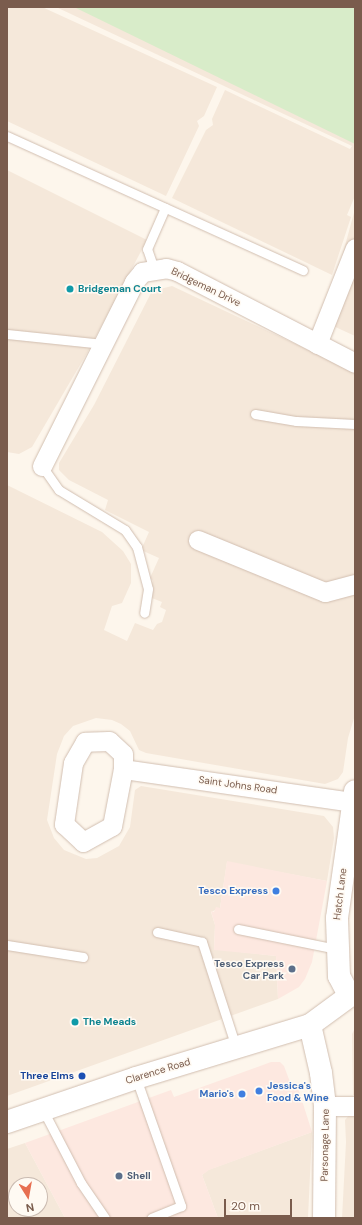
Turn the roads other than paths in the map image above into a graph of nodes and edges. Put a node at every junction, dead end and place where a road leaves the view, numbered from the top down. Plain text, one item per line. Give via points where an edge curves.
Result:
1 (7, 136) edge
2 (165, 208) junction
3 (355, 248) edge
4 (154, 269) junction
5 (303, 270) dead end
6 (7, 334) edge
7 (103, 344) junction
8 (317, 344) junction
9 (355, 363) edge
10 (255, 414) dead end
11 (355, 424) edge
12 (42, 466) joint
13 (198, 540) dead end
14 (355, 584) edge
15 (144, 613) dead end
16 (123, 769) junction
17 (354, 796) edge
18 (238, 929) dead end
19 (158, 932) dead end
20 (7, 945) edge
21 (336, 949) junction
22 (83, 957) dead end
23 (352, 994) edge
24 (310, 1025) junction
25 (236, 1047) junction
26 (136, 1078) junction
27 (325, 1106) junction
28 (355, 1106) edge
29 (43, 1109) junction
30 (7, 1122) edge
31 (105, 1218) edge
32 (150, 1218) edge
33 (324, 1218) edge

1 - 2 lane
2 - 4 lane via 147,249
2 - 5 lane
3 - 8 street
4 - 7 street via 142,272 134,282
4 - 8 street, Bridgeman Drive via 177,271
6 - 7 lane
7 - 12 street
8 - 9 street, Bridgeman Drive
10 - 11 lane via 296,421
12 - 15 lane via 59,490 125,530 137,547 148,589
13 - 14 street via 325,592
16 - 16 street via 112,826 84,842 64,824 73,762 85,742 109,741 123,754
16 - 17 street, Saint Johns Road
17 - 21 street, Hatch Lane via 337,918
18 - 21 lane
19 - 25 lane via 202,942
20 - 22 lane
21 - 23 street, Hatch Lane via 339,976
23 - 24 street
24 - 25 street, Clarence Road
24 - 27 street, Parsonage Lane via 321,1073
25 - 26 street, Clarence Road
26 - 29 street, Clarence Road
26 - 32 lane via 181,1206
27 - 28 street
27 - 33 street, Parsonage Lane
29 - 30 street, Clarence Road
29 - 31 lane via 81,1183

